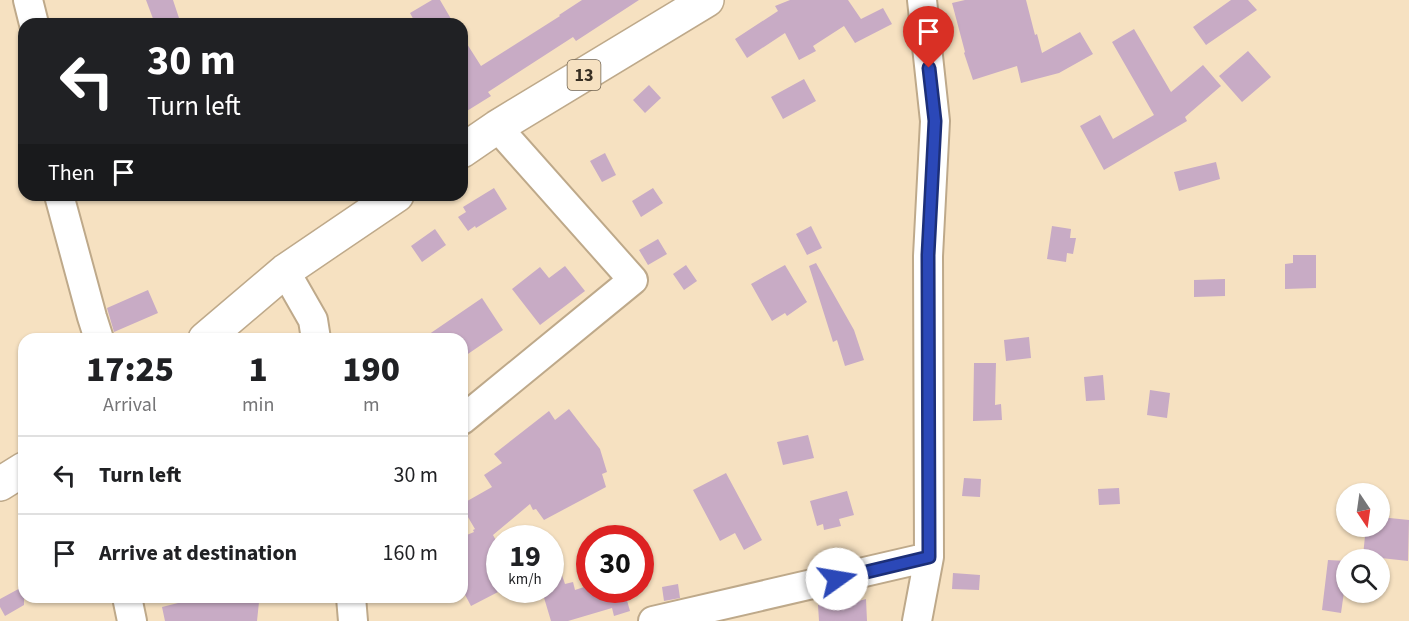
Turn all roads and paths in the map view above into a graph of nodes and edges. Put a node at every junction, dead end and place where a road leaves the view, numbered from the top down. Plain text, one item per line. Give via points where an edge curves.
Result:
1 (28, 0) edge
2 (707, 0) edge
3 (922, 0) edge
4 (32, 18) edge
5 (497, 127) junction
6 (468, 147) edge
7 (61, 201) edge
8 (388, 201) edge
9 (285, 271) junction
10 (97, 333) edge
11 (212, 333) edge
12 (315, 333) edge
13 (468, 415) edge
14 (18, 473) edge
15 (0, 484) edge
16 (929, 557) junction
17 (128, 603) edge
18 (352, 603) edge
19 (132, 621) edge
20 (353, 621) edge
21 (653, 621) edge
22 (916, 621) edge

1 - 4 street
2 - 5 main road, 13
3 - 16 street via 935,121 928,255
5 - 6 main road, 13
5 - 13 street via 633,280
7 - 10 street
8 - 9 main road
9 - 11 main road
9 - 12 street via 313,320
14 - 15 main road
16 - 21 street
16 - 22 street
17 - 19 street
18 - 20 street

